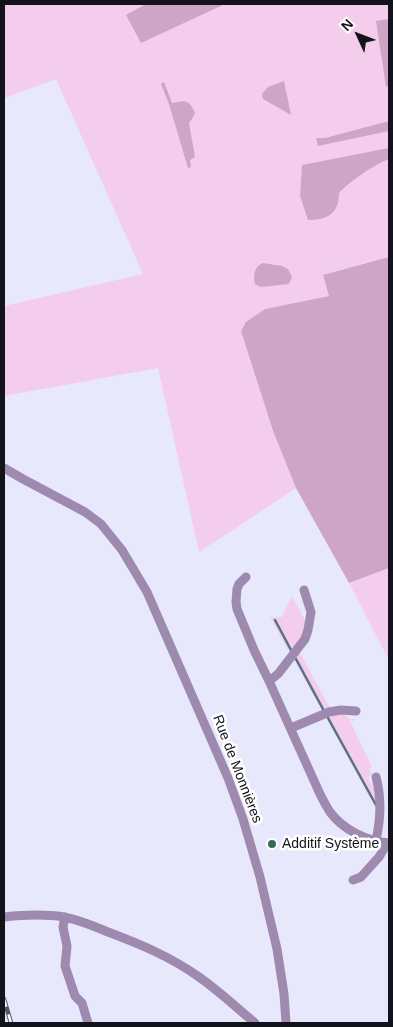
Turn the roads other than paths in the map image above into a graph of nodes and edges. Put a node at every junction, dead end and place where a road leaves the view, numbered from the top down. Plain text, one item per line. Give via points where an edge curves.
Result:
1 (4, 468) edge
2 (246, 577) dead end
3 (304, 590) dead end
4 (269, 680) junction
5 (356, 711) dead end
6 (291, 728) junction
7 (376, 777) dead end
8 (376, 840) junction
9 (387, 843) edge
10 (353, 880) dead end
11 (65, 917) junction
12 (4, 918) edge
13 (88, 1023) edge
14 (255, 1023) edge
15 (286, 1023) edge

1 - 15 street, Rue de Monnières via 77,507 101,524 148,592 243,819 277,949
2 - 4 street via 237,589 237,609
3 - 4 street via 311,612 305,638 278,674
4 - 6 street
5 - 6 street via 330,712
6 - 8 street via 330,812 355,833
7 - 8 street via 381,803
8 - 9 street
9 - 10 street via 362,877
11 - 12 street
11 - 13 street via 65,966 74,996 82,1003
11 - 14 street via 119,936 177,963 201,978

